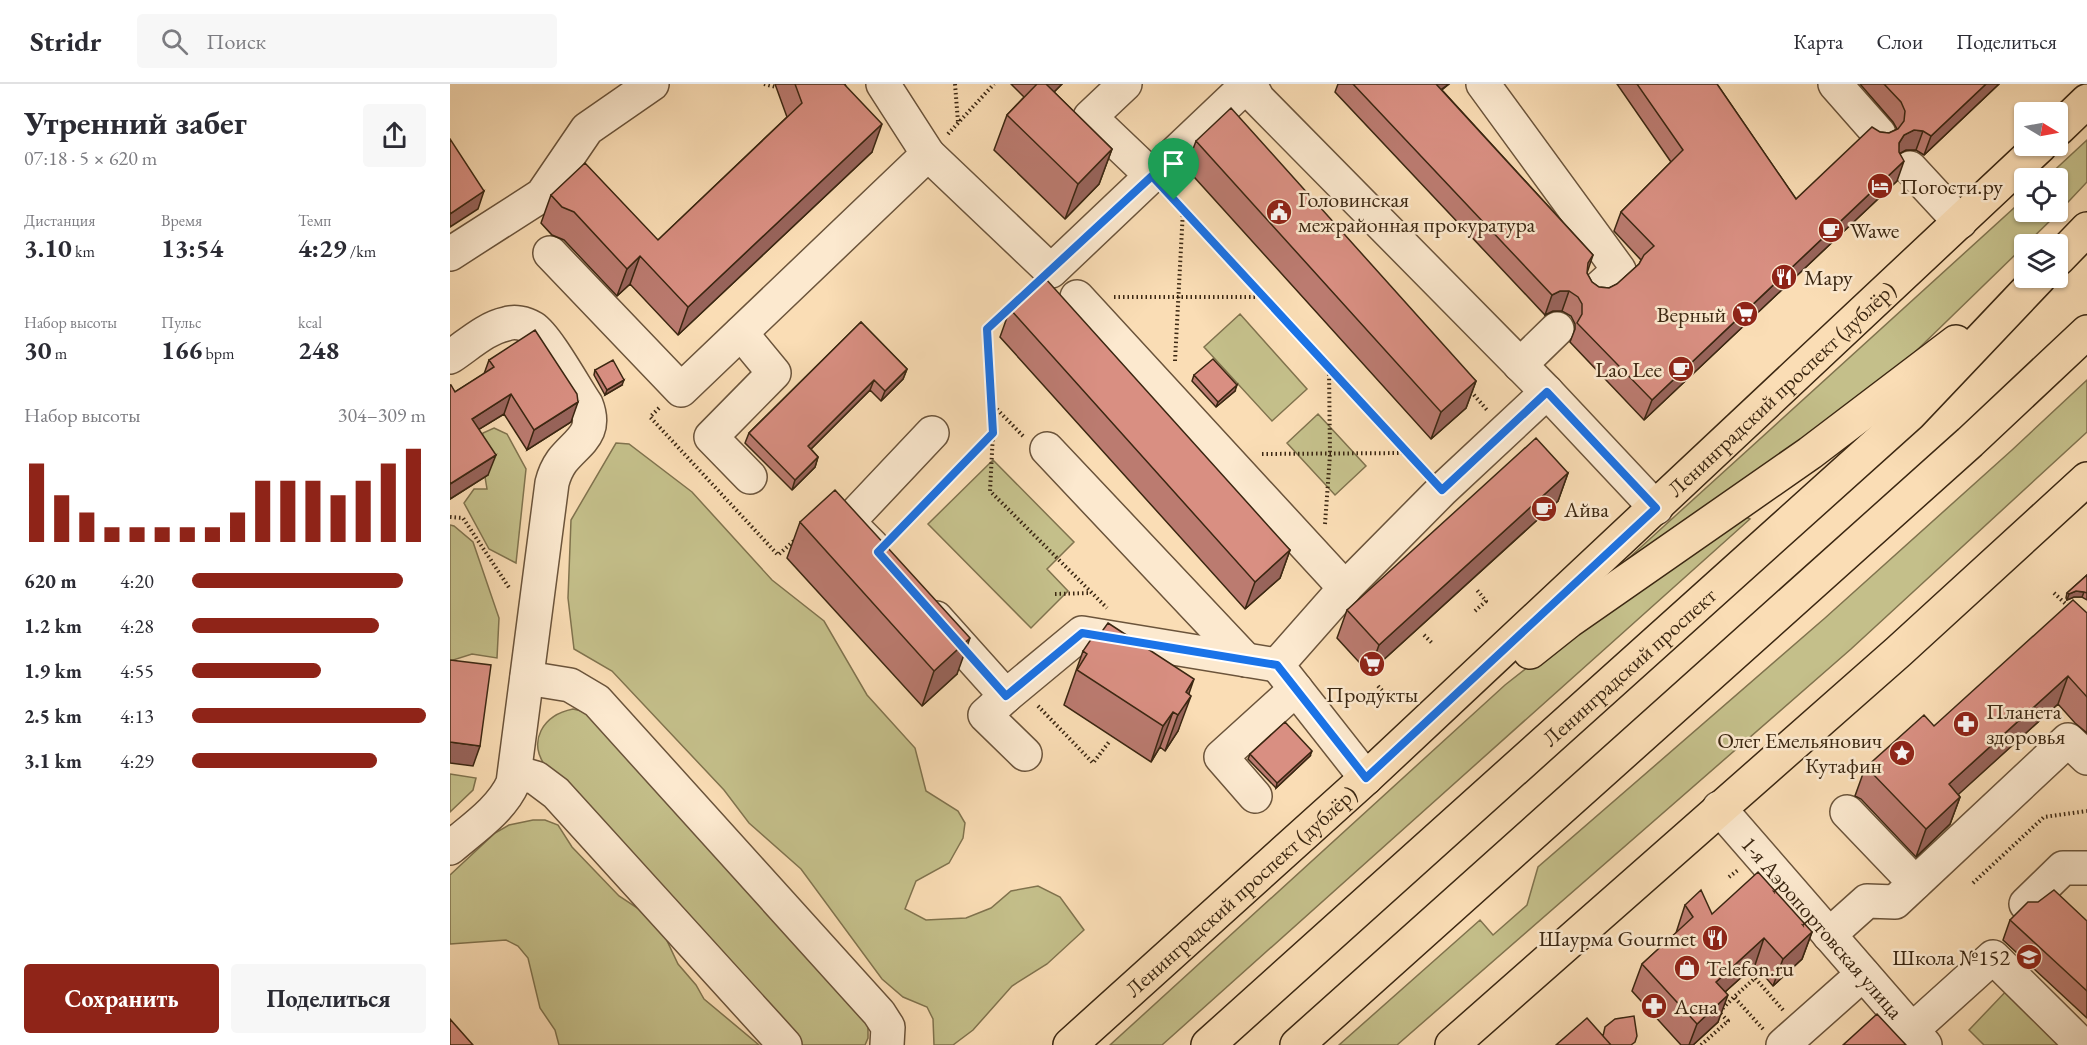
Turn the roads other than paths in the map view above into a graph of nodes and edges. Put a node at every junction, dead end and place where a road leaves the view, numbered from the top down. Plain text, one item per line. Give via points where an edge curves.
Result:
1 (652, 84) edge
2 (883, 84) edge
3 (1249, 84) edge
4 (1483, 84) edge
5 (1835, 84) edge
6 (2087, 87) edge
7 (1110, 89) edge
8 (2087, 101) edge
9 (2068, 110) edge
10 (2068, 119) edge
11 (1879, 134) edge
12 (928, 154) junction
13 (2028, 156) edge
14 (1910, 168) dead end
15 (1152, 176) junction
16 (1960, 222) junction
17 (2087, 230) edge
18 (2068, 249) edge
19 (550, 253) dead end
20 (450, 254) edge
21 (2023, 288) edge
22 (2029, 288) edge
23 (1598, 289) edge
24 (1077, 297) road end
25 (1557, 329) dead end
26 (2087, 332) edge
27 (741, 333) junction
28 (450, 357) edge
29 (1520, 365) junction
30 (1547, 392) junction
31 (932, 433) dead end
32 (1047, 449) road end
33 (750, 477) dead end
34 (2087, 479) edge
35 (1656, 508) junction
36 (885, 561) edge
37 (1345, 588) junction
38 (917, 597) edge
39 (1273, 671) junction
40 (527, 678) junction
41 (1012, 691) junction
42 (1025, 754) dead end
43 (2087, 758) edge
44 (1375, 769) junction
45 (515, 772) junction
46 (1255, 796) dead end
47 (1719, 808) junction
48 (1847, 812) dead end
49 (450, 848) edge
50 (2087, 868) edge
51 (1915, 883) junction
52 (2026, 904) edge
53 (1829, 935) junction
54 (1863, 974) junction
55 (1784, 1037) edge
56 (1918, 1037) edge
57 (785, 1045) edge
58 (887, 1045) edge
59 (1070, 1045) edge
60 (1208, 1045) edge
61 (1297, 1045) edge
62 (1452, 1045) edge
63 (2082, 1045) edge

1 - 20 street via 587,129 542,195
2 - 12 street
3 - 15 street
3 - 29 street via 1258,99
4 - 23 street via 1619,270
5 - 11 street
6 - 9 street
7 - 15 street via 1090,117
8 - 10 main road
12 - 15 street via 1051,271
12 - 27 street
13 - 16 main road, Ленинградский проспект (дублёр)
14 - 16 street
16 - 35 main road, Ленинградский проспект (дублёр)
17 - 18 main road, Ленинградский проспект
19 - 27 street via 681,390
21 - 44 main road via 1810,453 1569,621
22 - 60 main road, Ленинградский проспект via 1910,414
24 - 37 street
25 - 29 street
26 - 61 main road via 1970,442
27 - 33 street via 774,373 711,437
28 - 40 street via 493,328 513,323 526,325 543,339 590,414 587,434 561,463 552,483
29 - 30 street
30 - 35 street
30 - 37 street
31 - 36 street via 848,522
32 - 39 street
34 - 47 main road via 1898,652
35 - 44 main road, Ленинградский проспект (дублёр)
37 - 39 street
38 - 41 street
39 - 41 street via 1082,633
39 - 44 street
39 - 46 street via 1221,757
40 - 45 street
40 - 58 street via 570,685 597,701 879,1013 888,1027
41 - 42 street via 985,715
43 - 51 street via 2068,740
44 - 59 main road, Ленинградский проспект (дублёр)
45 - 49 street via 503,800
45 - 57 street via 536,778 556,793
47 - 53 street, 1-я Аэропортовская улица
47 - 62 main road
48 - 51 street
50 - 52 street via 2063,868
51 - 53 street via 1895,902 1867,902
53 - 54 street, 1-я Аэропортовская улица
54 - 55 street
54 - 56 street, 1-я Аэропортовская улица
56 - 63 street via 1993,957

